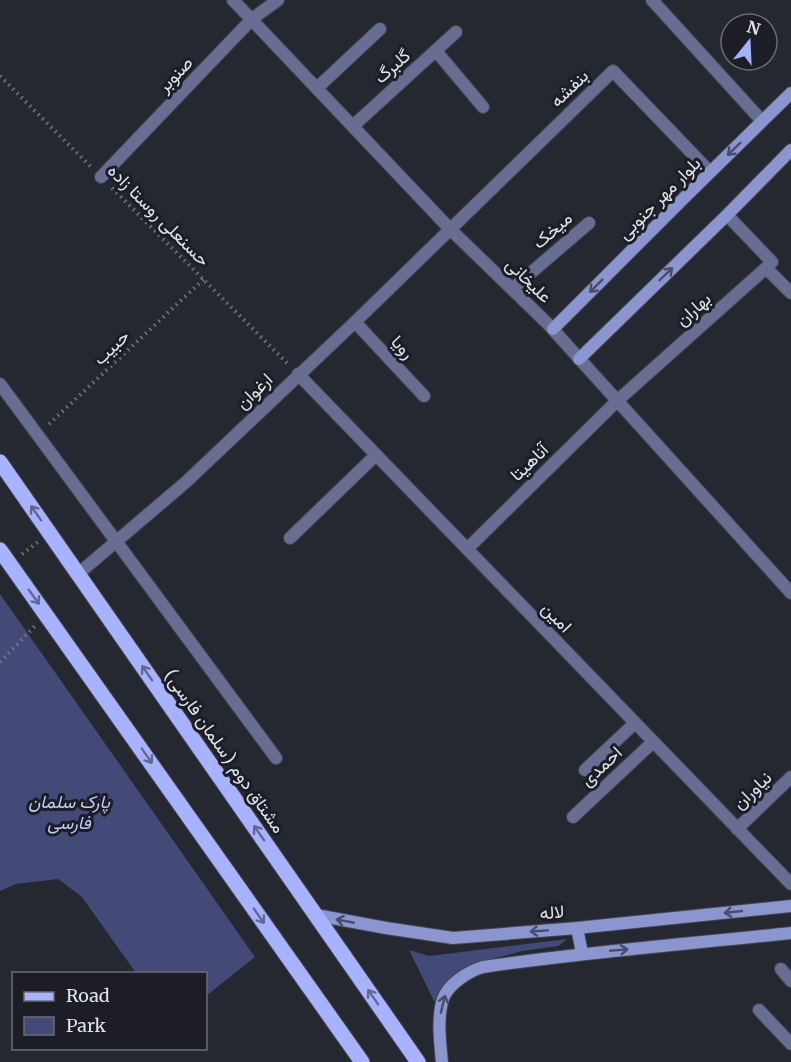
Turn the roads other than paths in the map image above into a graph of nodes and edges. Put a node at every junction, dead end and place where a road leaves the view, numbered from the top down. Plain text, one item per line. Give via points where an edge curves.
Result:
1 (233, 0) edge
2 (278, 0) edge
3 (652, 0) edge
4 (252, 19) junction
5 (380, 29) dead end
6 (456, 32) dead end
7 (436, 51) junction
8 (317, 88) junction
9 (791, 93) edge
10 (483, 107) dead end
11 (762, 121) junction
12 (352, 126) junction
13 (791, 150) edge
14 (710, 172) junction
15 (101, 177) road end
16 (727, 215) junction
17 (589, 223) dead end
18 (450, 228) junction
19 (766, 268) junction
20 (512, 289) junction
21 (791, 292) edge
22 (355, 321) junction
23 (553, 329) junction
24 (579, 359) junction
25 (298, 374) junction
26 (0, 384) edge
27 (424, 396) dead end
28 (617, 401) junction
29 (376, 455) junction
30 (0, 462) edge
31 (290, 538) dead end
32 (116, 542) junction
33 (467, 549) junction
34 (0, 550) edge
35 (78, 574) junction
36 (791, 593) edge
37 (635, 723) junction
38 (653, 742) junction
39 (276, 758) dead end
40 (585, 770) dead end
41 (791, 777) edge
42 (573, 817) dead end
43 (737, 829) junction
44 (791, 884) edge
45 (791, 906) edge
46 (316, 915) junction
47 (577, 928) junction
48 (791, 933) edge
49 (582, 953) junction
50 (781, 969) dead end
51 (791, 981) edge
52 (759, 1010) dead end
53 (791, 1044) edge
54 (362, 1062) edge
55 (418, 1062) edge
56 (442, 1062) edge

1 - 4 street, علیخانی
2 - 4 street, صنوبر
3 - 11 street
4 - 8 street, علیخانی
4 - 15 street, صنوبر
5 - 8 street
6 - 7 street, گلبرگ
7 - 10 street
7 - 12 street, گلبرگ
8 - 12 street, علیخانی
9 - 11 main road, بلوار مهر جنوبی
11 -> 14 main road, بلوار مهر جنوبی
12 - 18 street, علیخانی
13 - 16 main road
14 - 18 street, بنفشه via 613,70
14 -> 23 main road, بلوار مهر جنوبی
16 - 19 street via 772,262
24 -> 16 main road
17 - 20 street, میخک
18 - 20 street, علیخانی
18 - 22 street, ارغوان
19 - 21 street
19 - 28 street, بهاران
20 - 23 street, علیخانی
22 - 25 street, ارغوان
22 - 27 street, رویا
23 - 24 street, علیخانی
24 - 28 street, علیخانی
25 - 29 street, امین
25 - 32 street, ارغوان via 186,482
26 - 32 street
28 - 33 street, آناهیتا
28 - 36 street, علیخانی
29 - 31 street
29 - 33 street, امین
35 -> 30 main road, مشتاق دوم (سلمان فارسی)
32 - 35 street, ارغوان
32 - 39 street
33 - 37 street, امین
34 -> 54 main road
46 -> 35 main road, مشتاق دوم (سلمان فارسی)
37 - 38 street, امین
37 - 40 street
38 - 42 street, احمدی
38 - 43 street, امین
41 - 43 street, نیاوران
43 - 44 street, امین
45 -> 47 main road, لاله
47 -> 46 main road, لاله via 453,938
55 -> 46 main road, مشتاق دوم (سلمان فارسی)
47 - 49 main road
49 -> 48 main road
56 -> 49 main road via 443,997 463,976 483,967
50 - 51 street
52 - 53 street

